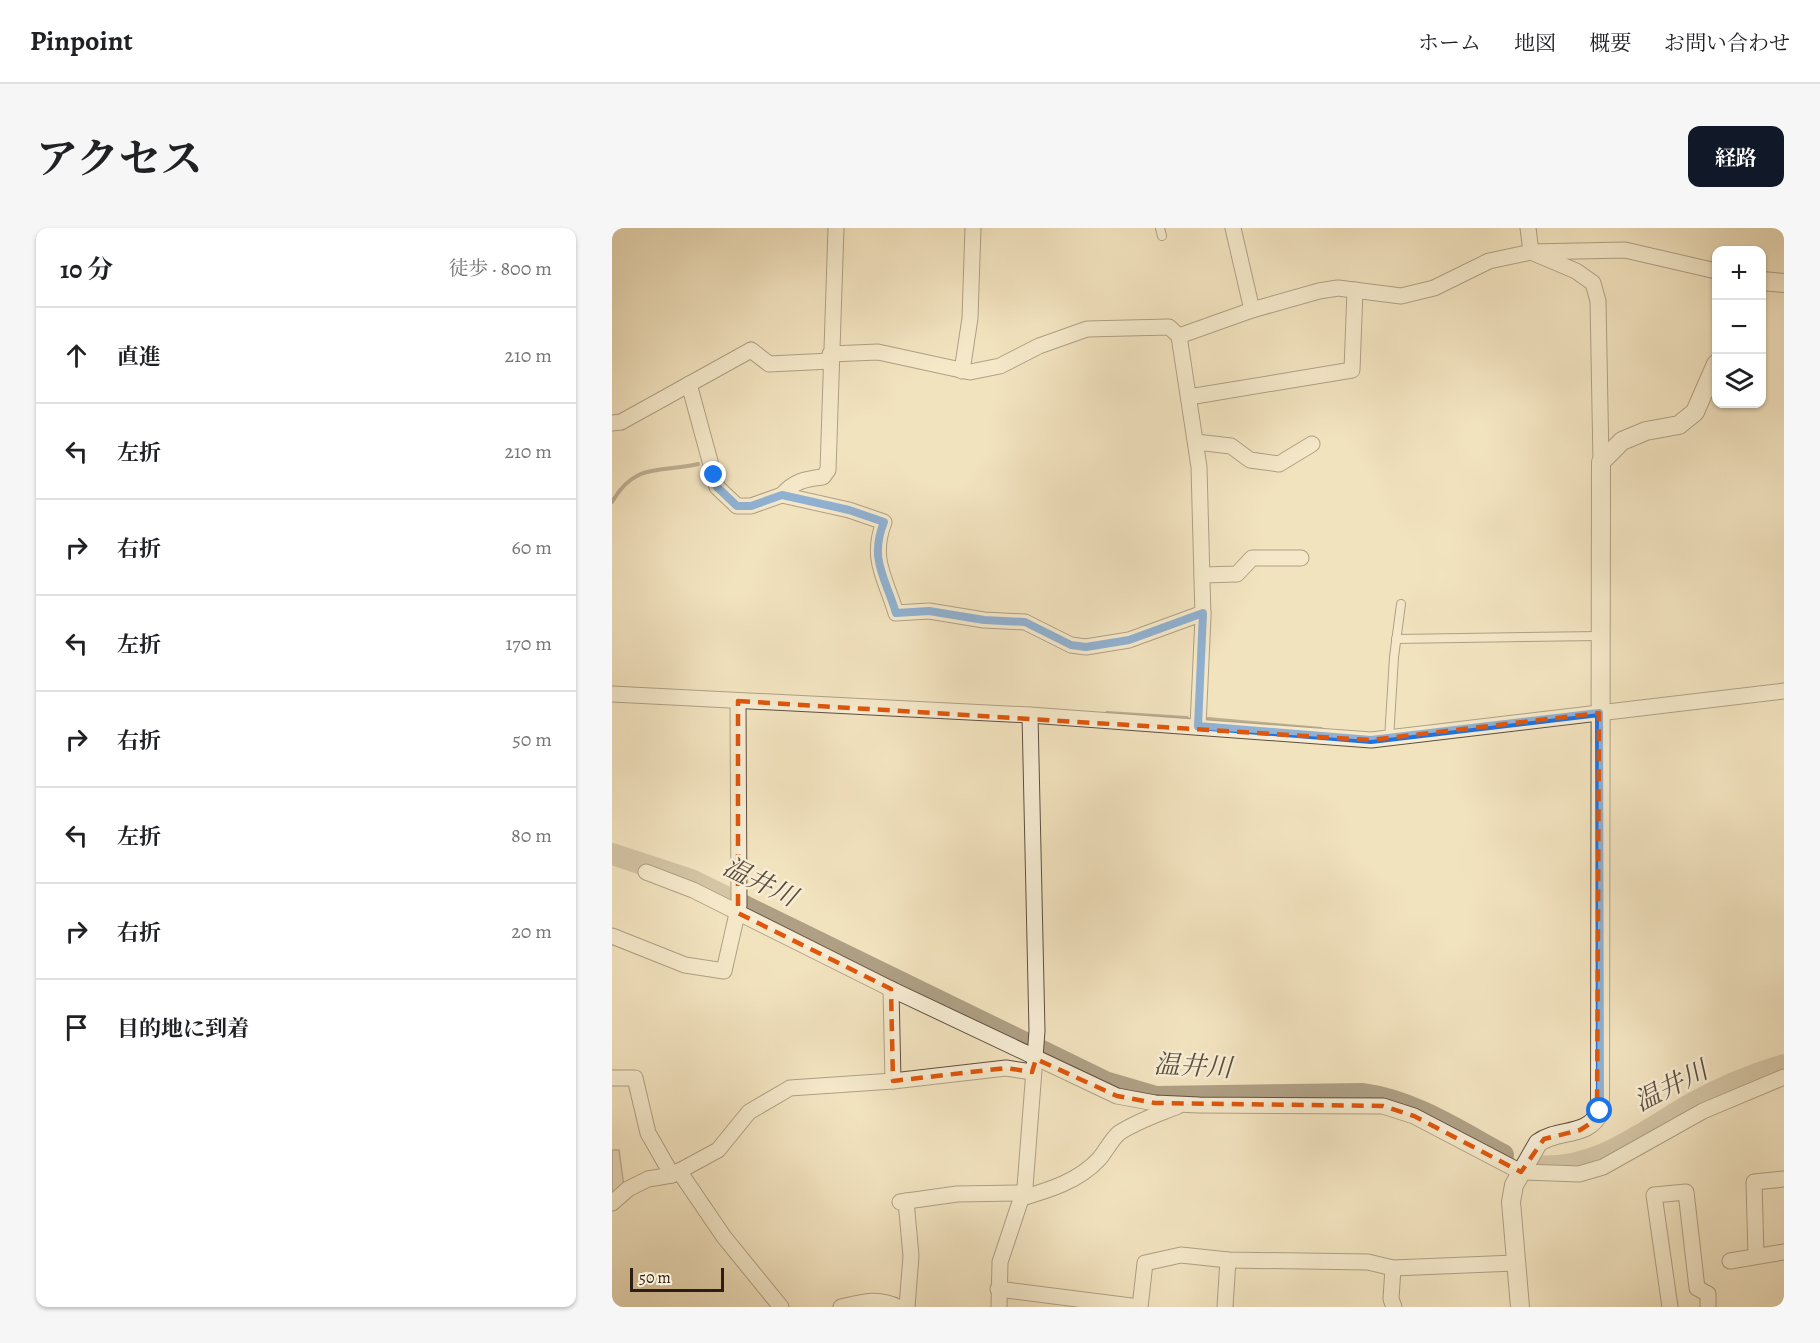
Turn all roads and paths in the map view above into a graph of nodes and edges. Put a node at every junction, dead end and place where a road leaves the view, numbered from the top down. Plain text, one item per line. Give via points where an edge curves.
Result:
1 (836, 228) edge
2 (973, 228) edge
3 (1233, 228) edge
4 (1528, 228) edge
5 (1531, 252) junction
6 (1712, 270) edge
7 (1766, 281) edge
8 (1784, 283) edge
9 (1355, 290) junction
10 (1252, 310) junction
11 (1179, 336) junction
12 (830, 358) junction
13 (962, 371) junction
14 (1712, 373) edge
15 (689, 384) junction
16 (1189, 397) junction
17 (612, 423) edge
18 (1196, 442) junction
19 (1312, 444) dead end
20 (1601, 462) junction
21 (782, 495) junction
22 (1301, 558) dead end
23 (1202, 575) junction
24 (1401, 604) dead end
25 (1203, 613) junction
26 (1599, 636) junction
27 (1396, 639) junction
28 (1784, 691) edge
29 (612, 694) edge
30 (738, 701) junction
31 (1599, 713) junction
32 (1030, 715) junction
33 (1198, 726) junction
34 (1389, 739) junction
35 (646, 872) dead end
36 (738, 914) junction
37 (612, 936) edge
38 (891, 989) junction
39 (1035, 1057) junction
40 (1784, 1077) edge
41 (612, 1078) edge
42 (893, 1081) junction
43 (1184, 1104) junction
44 (1525, 1164) junction
45 (675, 1173) junction
46 (1784, 1179) edge
47 (1022, 1196) junction
48 (612, 1203) edge
49 (1784, 1252) edge
50 (1756, 1256) junction
51 (1228, 1260) junction
52 (1730, 1261) dead end
53 (1515, 1263) junction
54 (1393, 1268) junction
55 (998, 1289) junction
56 (781, 1307) edge
57 (841, 1307) edge
58 (898, 1307) edge
59 (907, 1307) edge
60 (999, 1307) edge
61 (1140, 1307) edge
62 (1225, 1307) edge
63 (1394, 1307) edge
64 (1520, 1307) edge
65 (1670, 1307) edge
66 (1708, 1307) edge

1 - 12 street
2 - 13 street via 970,318
3 - 10 street
4 - 5 street
5 - 6 street via 1625,250
5 - 9 street via 1489,261 1434,288 1401,296
5 - 20 street via 1576,271 1593,283 1598,301
7 - 8 street
9 - 10 street via 1319,291
9 - 16 street via 1352,369
10 - 11 street
11 - 13 street via 1169,327 1087,329 1039,346 1000,366
11 - 16 street
12 - 13 street via 878,352
12 - 15 street via 769,364 751,350
12 - 21 street via 828,470 823,477 801,480
14 - 20 street via 1695,412 1679,425 1646,431 1622,441
15 - 17 street via 621,422
15 - 21 street via 717,487 737,506 751,506
16 - 18 street
18 - 19 street via 1231,446 1250,460 1279,464
18 - 23 street
20 - 26 street
21 - 25 street via 884,522 876,554 896,613 929,611 1025,622 1071,645 1086,647 1129,640
22 - 23 street via 1252,558 1237,574
23 - 25 street
24 - 27 lane
25 - 33 street
26 - 27 lane
26 - 31 street
27 - 34 lane
28 - 31 street
29 - 30 street
30 - 32 street
30 - 36 street
31 - 34 street
31 - 44 street via 1600,1111 1590,1125 1544,1139
32 - 33 street
32 - 39 street
33 - 34 street
35 - 36 street via 693,890
36 - 37 street via 724,971 685,965
36 - 38 street
38 - 39 street
38 - 42 street
39 - 42 street via 1006,1068
39 - 43 street via 1117,1096
39 - 47 street
40 - 44 street via 1703,1111 1603,1167 1579,1174
41 - 45 street via 635,1078 648,1133
42 - 45 street via 790,1088 749,1112 718,1150
43 - 44 street via 1383,1106
43 - 47 street via 1117,1135 1099,1159 1080,1174 1055,1188
44 - 53 street via 1514,1185 1511,1202
45 - 48 street via 648,1179
45 - 56 street
46 - 50 street via 1754,1182
47 - 55 street via 1000,1262
47 - 59 street via 957,1194 903,1202 911,1256
49 - 50 street
50 - 52 street
51 - 54 street via 1368,1262
51 - 61 street via 1181,1255 1145,1263
51 - 62 street
53 - 54 street
53 - 64 street
54 - 63 street
55 - 60 street
55 - 61 street
57 - 58 street via 868,1300 887,1301
65 - 66 street via 1654,1195 1686,1192 1697,1288 1708,1294

